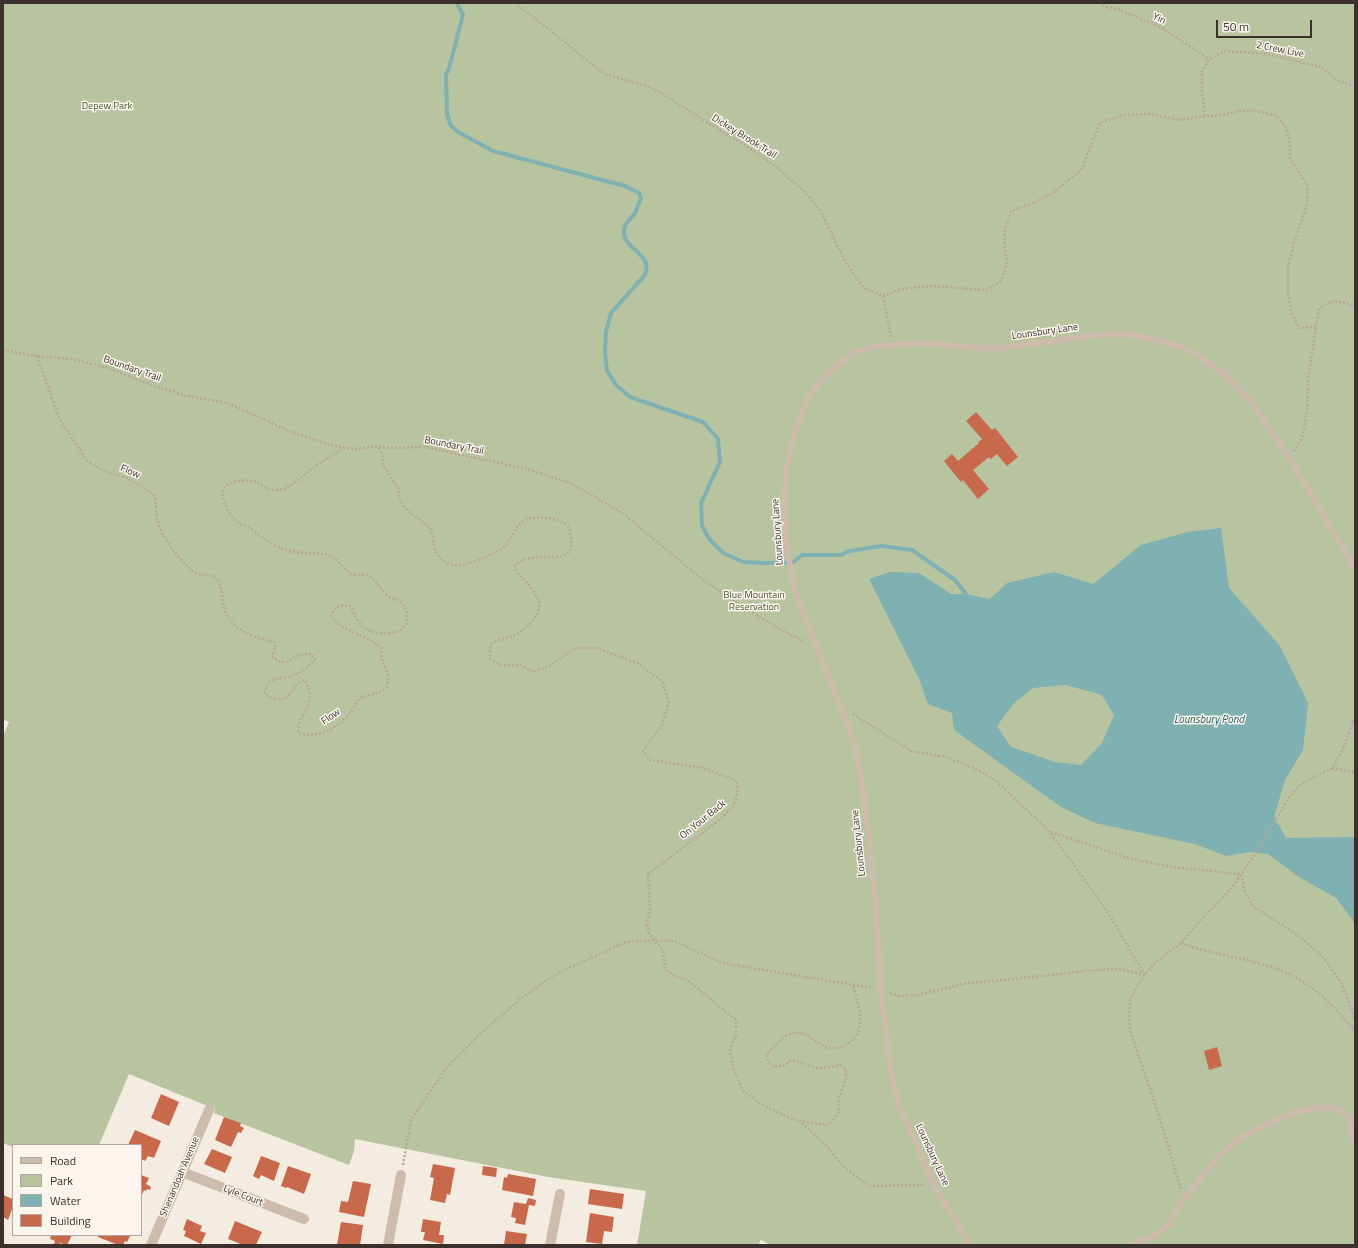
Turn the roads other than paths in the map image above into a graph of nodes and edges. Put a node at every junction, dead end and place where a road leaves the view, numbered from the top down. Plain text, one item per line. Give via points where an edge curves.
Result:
1 (1355, 568) edge
2 (209, 1110) dead end
3 (1354, 1143) edge
4 (182, 1172) junction
5 (401, 1175) road end
6 (560, 1194) dead end
7 (304, 1219) dead end
8 (151, 1245) edge
9 (388, 1245) edge
10 (550, 1245) edge
11 (970, 1245) edge
12 (1132, 1245) edge

1 - 11 lane, Lounsbury Lane via 1290,459 1250,400 1225,375 1198,355 1179,346 1135,334 1106,334 1000,348 926,343 874,346 853,353 832,369 810,394 796,428 787,466 784,503 791,572 795,591 854,742 864,795 875,896 881,990 892,1079 899,1105 934,1185
2 - 4 street, Shenandoah Avenue
3 - 12 lane via 1348,1116 1335,1108 1317,1108 1294,1113 1257,1128 1233,1143 1219,1156 1185,1197 1169,1224 1156,1234
4 - 7 street, Lyle Court
4 - 8 street, Shenandoah Avenue
5 - 9 street
6 - 10 street

